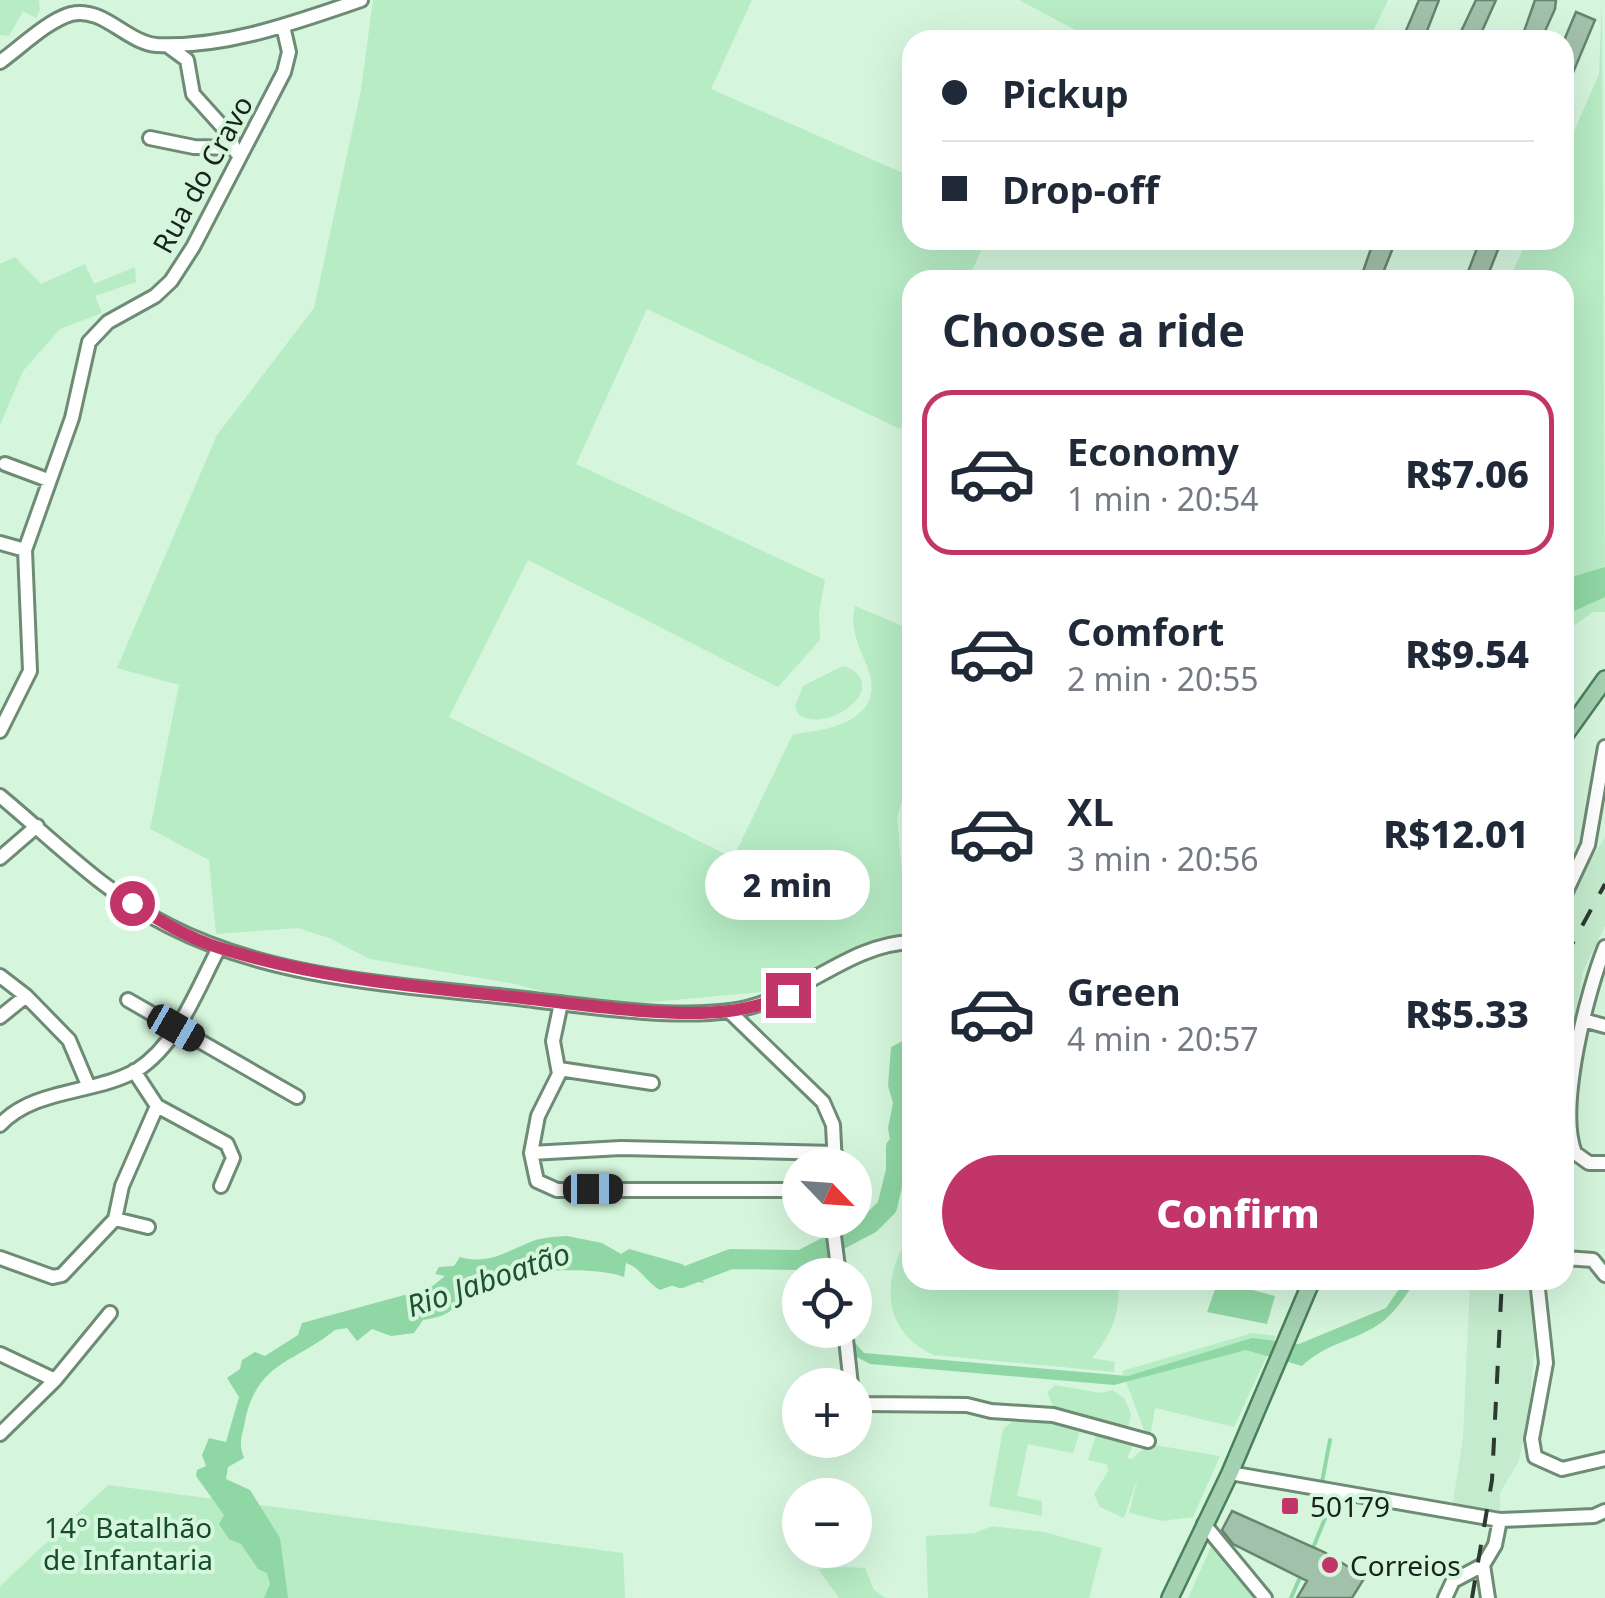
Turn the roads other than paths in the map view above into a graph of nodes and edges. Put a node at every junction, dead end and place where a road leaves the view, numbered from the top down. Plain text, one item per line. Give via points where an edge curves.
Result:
1 (361, 0) edge
2 (283, 26) junction
3 (167, 45) junction
4 (0, 62) edge
5 (150, 138) dead end
6 (236, 154) junction
7 (5, 464) dead end
8 (48, 480) junction
9 (0, 543) edge
10 (26, 550) junction
11 (1605, 679) edge
12 (1574, 723) edge
13 (0, 730) edge
14 (1605, 748) edge
15 (0, 796) edge
16 (37, 826) junction
17 (0, 858) edge
18 (1574, 873) edge
19 (902, 944) edge
20 (1605, 947) edge
21 (219, 948) junction
22 (0, 976) edge
23 (26, 996) junction
24 (128, 1000) dead end
25 (561, 1003) junction
26 (729, 1011) junction
27 (0, 1018) edge
28 (1583, 1020) junction
29 (1605, 1026) edge
30 (176, 1028) junction
31 (559, 1069) junction
32 (134, 1072) junction
33 (1574, 1081) edge
34 (652, 1083) dead end
35 (88, 1085) junction
36 (297, 1097) dead end
37 (157, 1106) junction
38 (0, 1126) edge
39 (1574, 1142) edge
40 (834, 1148) edge
41 (532, 1153) junction
42 (782, 1157) edge
43 (1605, 1164) edge
44 (221, 1186) dead end
45 (782, 1190) edge
46 (115, 1219) junction
47 (148, 1227) dead end
48 (0, 1258) edge
49 (1574, 1259) edge
50 (1605, 1275) edge
51 (1308, 1290) edge
52 (1538, 1290) edge
53 (110, 1312) dead end
54 (0, 1354) edge
55 (55, 1380) junction
56 (872, 1404) edge
57 (0, 1434) edge
58 (1148, 1442) dead end
59 (1605, 1459) edge
60 (1230, 1473) junction
61 (1605, 1511) edge
62 (1500, 1520) junction
63 (1204, 1524) junction
64 (1483, 1564) junction
65 (1170, 1598) edge
66 (1265, 1598) edge
67 (1445, 1598) edge
68 (1488, 1598) edge

1 - 2 street
2 - 3 street
2 - 6 street, Rua do Cravo via 288,60
3 - 4 street via 72,14
3 - 6 street via 186,60 193,94 228,134
5 - 6 street
6 - 8 street, Rua do Cravo via 170,281 88,342 72,418
7 - 8 street
8 - 10 street, Rua do Cravo
9 - 10 street
10 - 13 street, Rua do Cravo via 30,670
11 - 12 main road
14 - 18 street via 1590,837
15 - 16 street
16 - 17 street
16 - 21 street via 132,903
19 - 26 street via 875,948 763,1005
20 - 28 street
21 - 25 street via 336,976
21 - 30 street
22 - 23 street
23 - 27 street
23 - 35 street via 69,1040
24 - 30 street
25 - 26 street
25 - 31 street via 553,1041
26 - 40 street via 822,1102
28 - 29 street
28 - 33 street
30 - 32 street
30 - 36 street
31 - 34 street
31 - 41 street via 538,1116
32 - 35 street
32 - 37 street
35 - 38 street via 28,1107
37 - 44 street via 227,1144 233,1158
37 - 46 street
39 - 43 street via 1581,1159
41 - 42 street via 595,1148
41 - 45 street via 538,1181 557,1190
46 - 47 street
46 - 48 street via 62,1275 53,1278
49 - 50 street via 1593,1260
51 - 60 main road
52 - 59 street via 1546,1363 1532,1439 1536,1458 1562,1469
53 - 55 street
54 - 55 street
55 - 57 street
56 - 58 street via 967,1405 1068,1417
60 - 62 street
60 - 63 main road
61 - 62 street
62 - 64 street via 1496,1545
63 - 65 main road
63 - 66 street
64 - 67 street via 1452,1581
64 - 68 street

